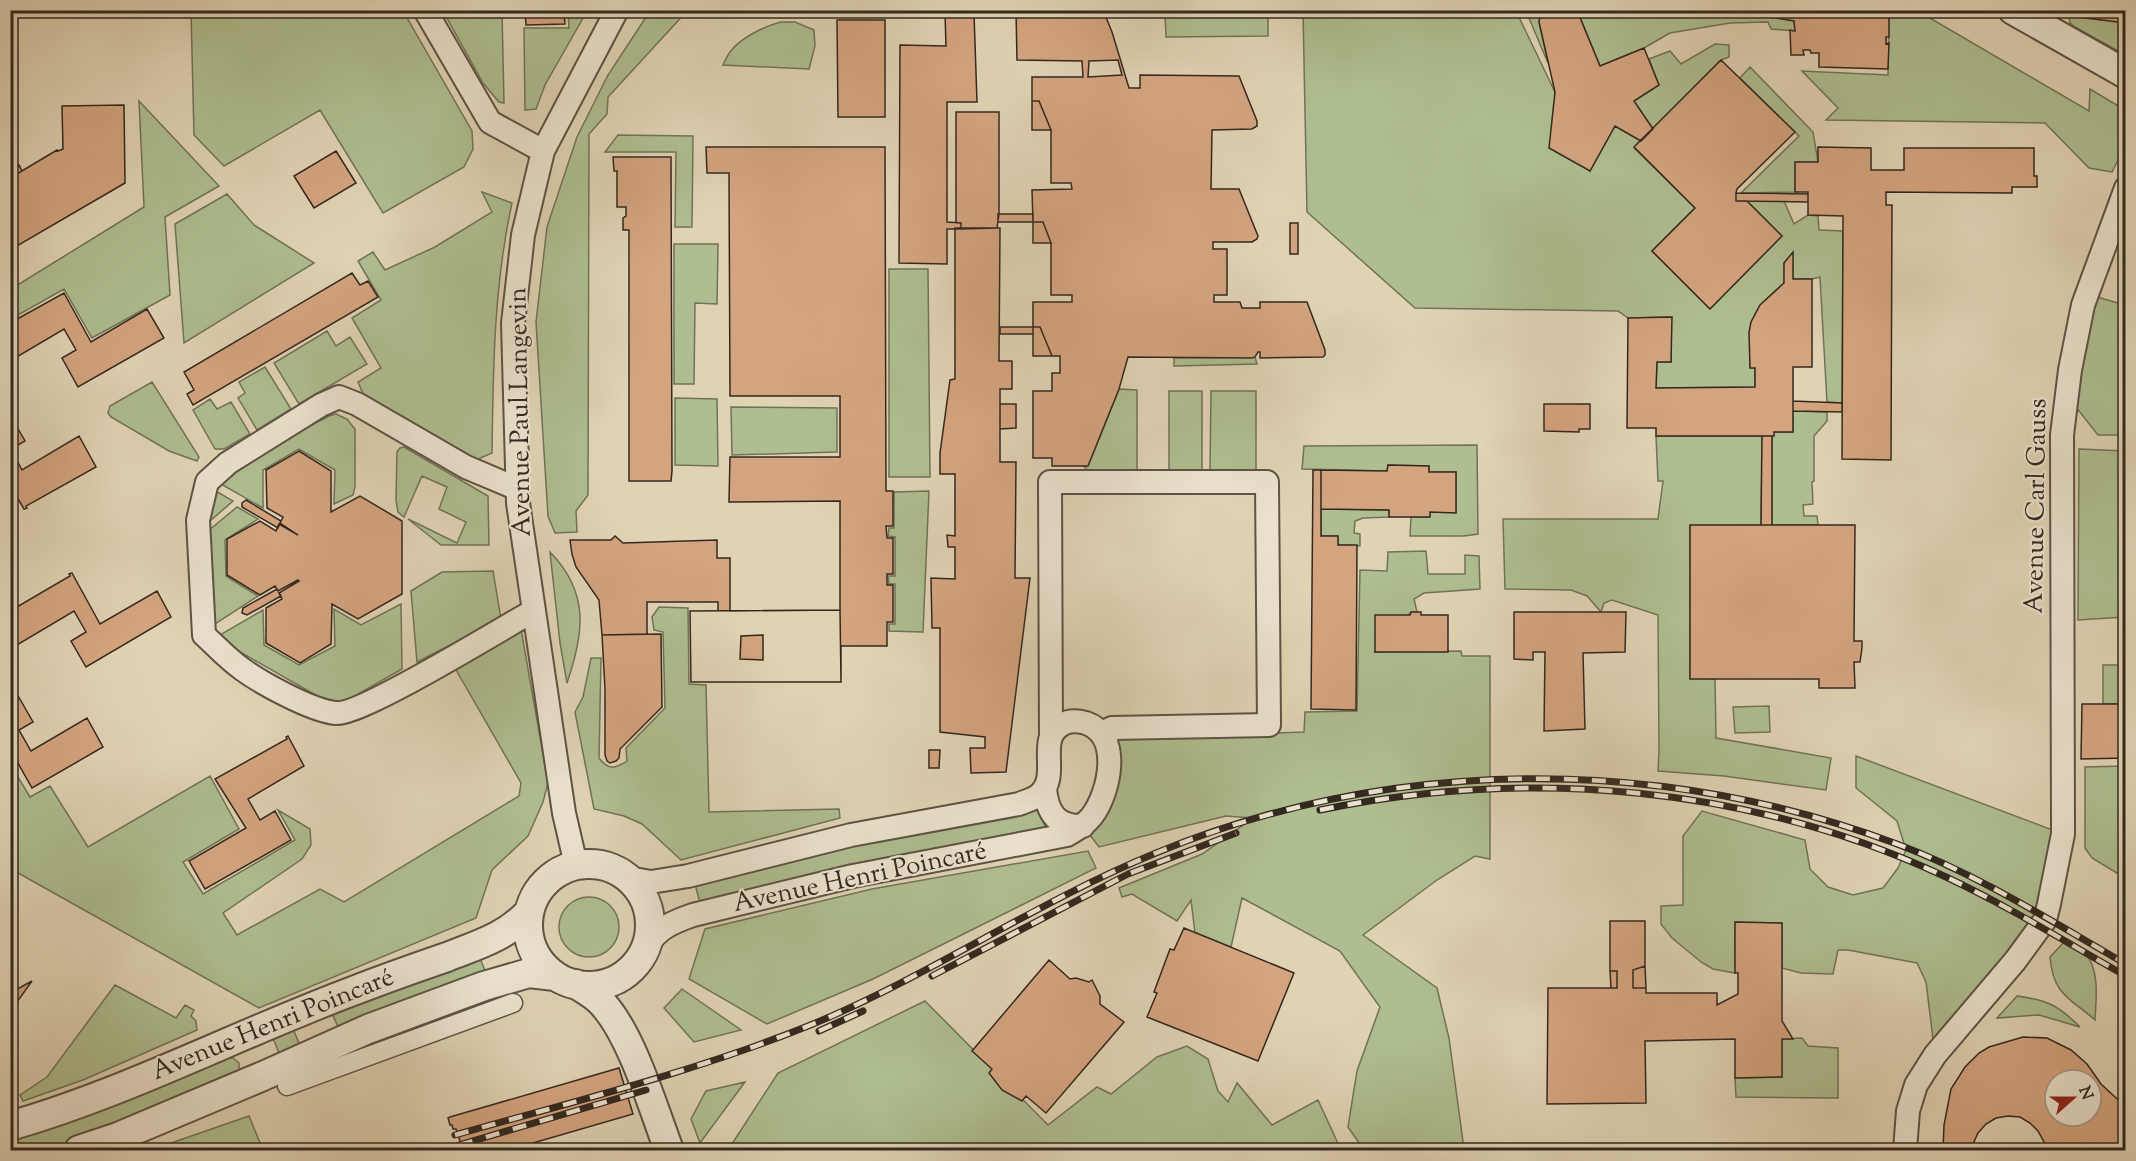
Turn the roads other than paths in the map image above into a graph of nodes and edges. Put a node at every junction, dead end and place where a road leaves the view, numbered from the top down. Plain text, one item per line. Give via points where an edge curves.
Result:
1 (425, 10) edge
2 (617, 10) edge
3 (2013, 10) edge
4 (2126, 74) edge
5 (543, 151) junction
6 (2126, 188) edge
7 (518, 489) junction
8 (533, 611) junction
9 (1051, 737) junction
10 (1106, 740) junction
11 (1045, 788) junction
12 (1083, 826) junction
13 (576, 865) junction
14 (628, 878) junction
15 (529, 912) junction
16 (646, 947) junction
17 (630, 970) junction
18 (566, 980) junction
19 (513, 1004) dead end
20 (631, 1051) junction
21 (287, 1086) dead end
22 (10, 1125) edge
23 (79, 1150) edge
24 (669, 1150) edge
25 (1905, 1150) edge

1 - 5 street via 490,122
2 - 5 street, Avenue Paul Langevin
3 - 4 street
5 - 7 street, Avenue Paul Langevin via 523,236 513,323
6 - 25 street, Avenue Carl Gauss via 2083,304 2062,435 2063,834 2045,920 1935,1055 1916,1085 1908,1111
7 - 8 street, Avenue Paul Langevin
7 - 8 street via 466,467 357,404 339,397 321,405 228,463 207,482 198,520 204,635 242,669 313,707 338,714 356,710
8 - 13 street, Avenue Paul Langevin via 564,813
9 - 10 street via 1063,724 1073,721 1094,727
9 - 10 street via 1050,482 1268,482 1269,725 1112,728
9 - 11 street
10 - 12 street via 1109,758 1104,790 1099,806
11 - 12 street via 1055,817 1062,823
11 - 14 street, Avenue Henri Poincaré via 1040,795 1019,804 851,835 688,876 651,882
12 - 16 street, Avenue Henri Poincaré via 1053,839 854,876 693,915 668,924
13 - 14 street via 604,866
13 - 15 street via 546,882
14 - 16 street via 647,906 650,927
15 - 18 street via 532,948 544,966
15 - 22 street, Avenue Henri Poincaré via 511,930 489,941 354,990 125,1085
16 - 17 street
17 - 18 street via 604,984 590,986
17 - 20 street via 622,997
18 - 20 street via 591,993 610,1012
18 - 23 street, Avenue Henri Poincaré via 529,974 484,986 368,1029 118,1137
19 - 21 street
20 - 24 street

